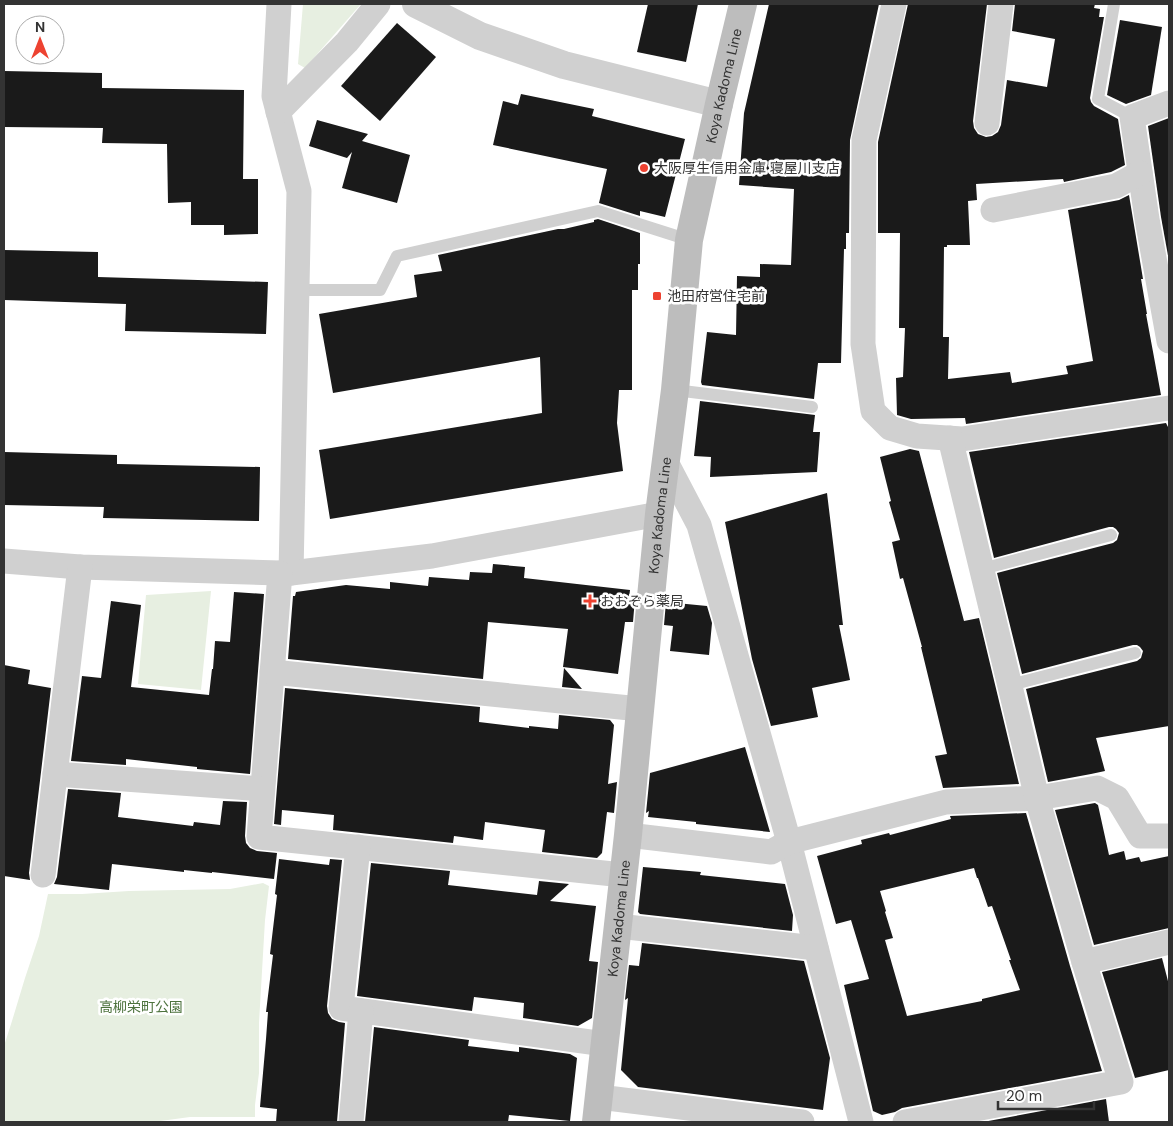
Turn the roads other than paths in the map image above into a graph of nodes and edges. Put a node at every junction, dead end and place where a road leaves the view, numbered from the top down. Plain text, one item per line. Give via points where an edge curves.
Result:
1 (279, 4) edge
2 (378, 4) edge
3 (416, 4) edge
4 (743, 4) edge
5 (894, 4) edge
6 (1001, 4) edge
7 (1114, 4) edge
8 (1169, 103) edge
9 (719, 104) junction
10 (278, 112) junction
11 (1132, 117) junction
12 (987, 123) dead end
13 (1140, 173) junction
14 (994, 210) dead end
15 (1158, 217) edge
16 (689, 240) junction
17 (297, 290) junction
18 (1168, 333) edge
19 (675, 390) junction
20 (812, 407) dead end
21 (1169, 408) edge
22 (950, 438) junction
23 (666, 462) junction
24 (659, 514) junction
25 (1111, 535) dead end
26 (4, 561) edge
27 (80, 566) junction
28 (982, 569) junction
29 (286, 573) junction
30 (1135, 653) dead end
31 (272, 672) junction
32 (1010, 685) junction
33 (640, 709) junction
34 (55, 774) junction
35 (262, 789) junction
36 (1037, 798) junction
37 (628, 835) junction
38 (1169, 836) edge
39 (789, 842) junction
40 (358, 848) junction
41 (43, 875) dead end
42 (623, 875) junction
43 (618, 926) junction
44 (1169, 942) edge
45 (816, 948) junction
46 (1084, 962) junction
47 (361, 1011) junction
48 (605, 1044) junction
49 (598, 1109) edge
50 (351, 1122) edge
51 (802, 1122) edge
52 (861, 1122) edge
53 (905, 1122) edge

1 - 10 street via 274,96
2 - 10 street via 347,42
3 - 9 street via 480,36 564,65
4 - 9 main road, Koya Kadoma Line
5 - 22 street via 864,140 863,344 873,411 890,428 917,436
6 - 12 street
7 - 11 lane via 1098,99
8 - 11 street
9 - 16 main road, Koya Kadoma Line
10 - 17 street via 299,191
11 - 13 street
13 - 14 street via 1116,186
13 - 15 street
15 - 18 street
16 - 17 lane via 598,211 397,256 380,290
16 - 19 main road, Koya Kadoma Line
17 - 29 street
19 - 20 lane
19 - 23 main road, Koya Kadoma Line
21 - 22 street via 962,439
22 - 28 street
23 - 24 main road, Koya Kadoma Line
23 - 39 street via 699,525
24 - 29 street via 432,556
24 - 33 main road, Koya Kadoma Line
25 - 28 lane
26 - 27 street
27 - 29 street
27 - 34 street
28 - 32 street
29 - 31 street
30 - 32 lane
31 - 33 street
31 - 35 street
32 - 36 street
33 - 37 main road, Koya Kadoma Line
34 - 35 street
34 - 41 street
35 - 40 street via 259,837
36 - 38 street via 1097,788 1117,798 1140,836
36 - 39 street via 946,802
36 - 46 street
37 - 39 street via 771,852
37 - 42 main road, Koya Kadoma Line
39 - 45 street
40 - 42 street
40 - 47 street via 341,1008
42 - 43 main road, Koya Kadoma Line
43 - 45 street
43 - 48 main road, Koya Kadoma Line
44 - 46 street
45 - 52 street
46 - 53 street via 1121,1082
47 - 48 street
47 - 50 street
48 - 49 main road, Koya Kadoma Line
49 - 51 street

